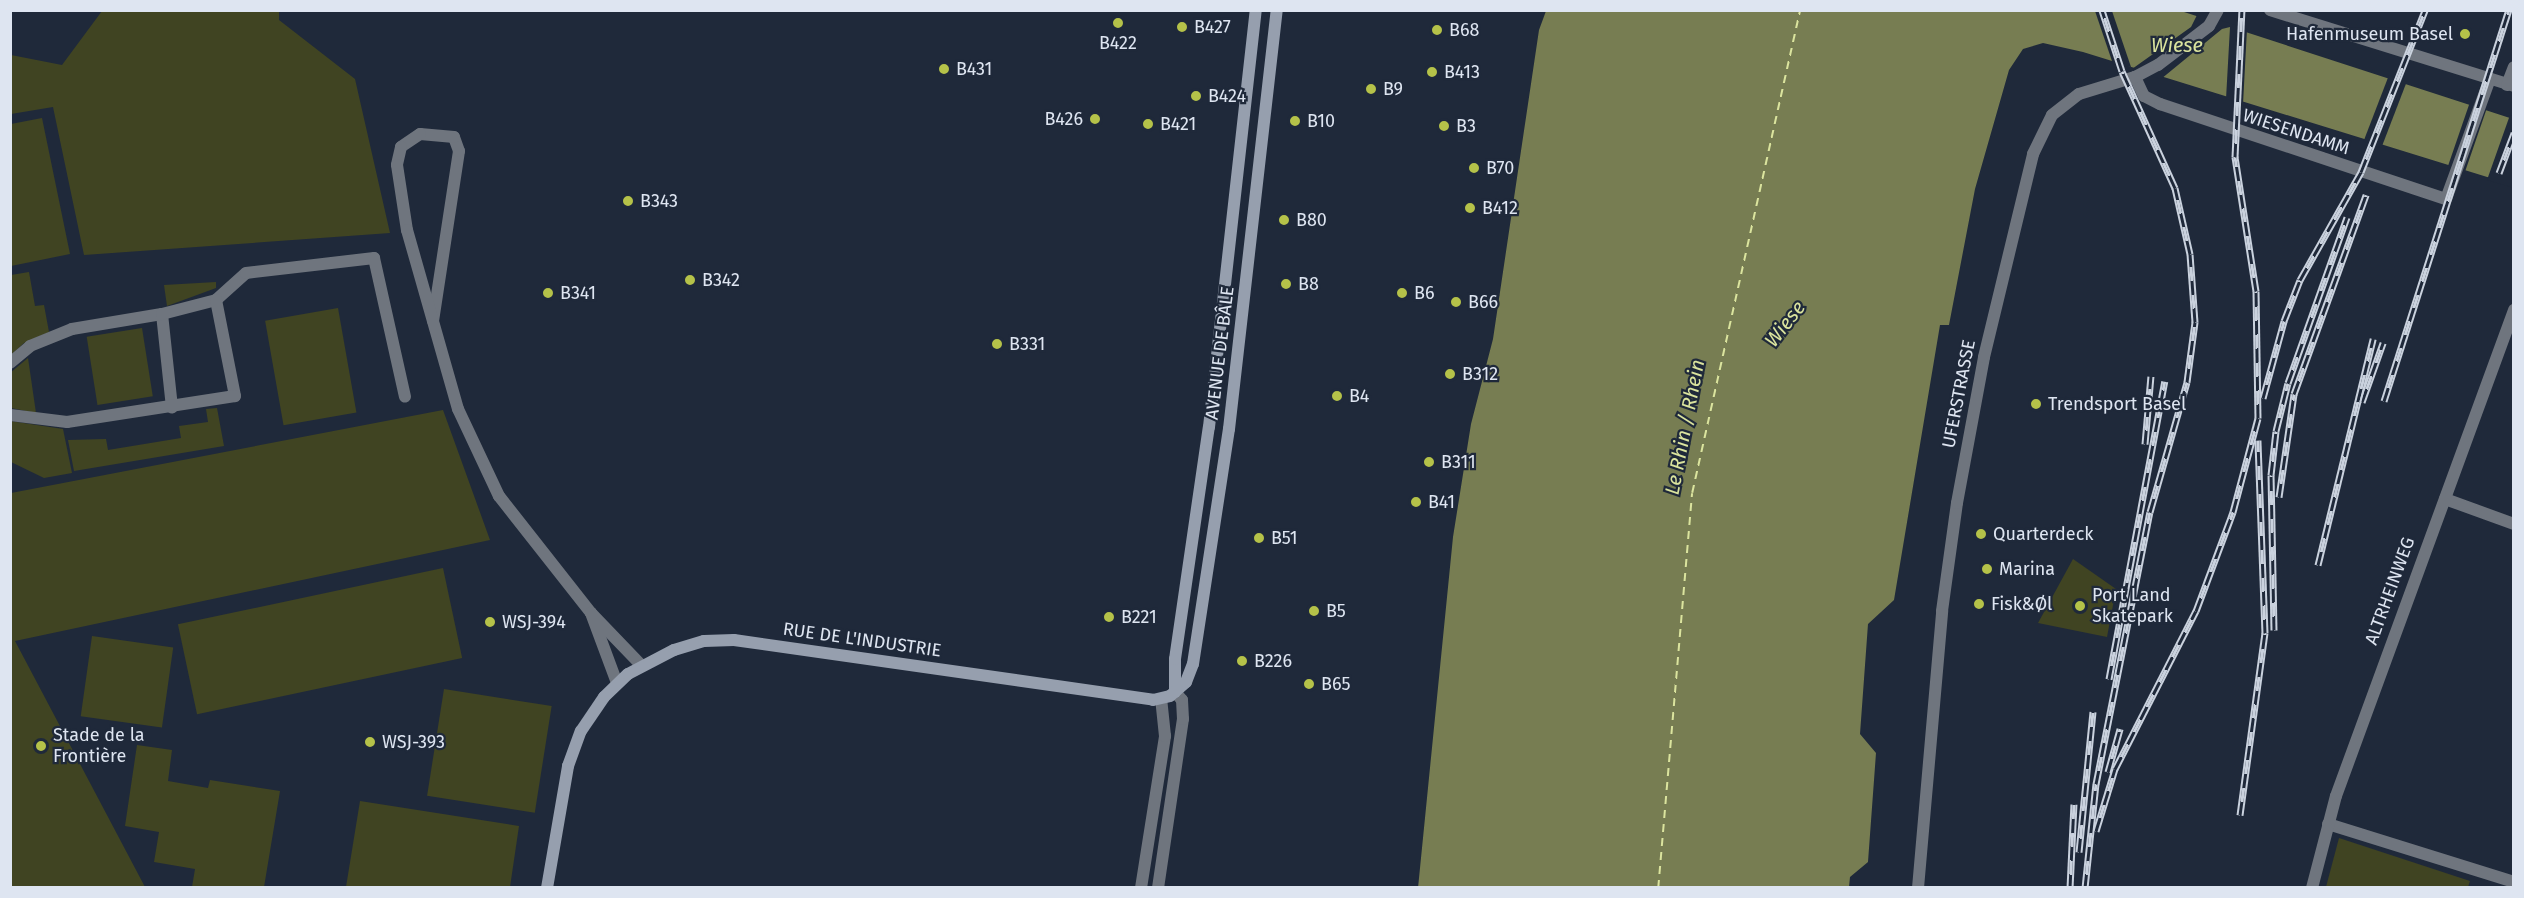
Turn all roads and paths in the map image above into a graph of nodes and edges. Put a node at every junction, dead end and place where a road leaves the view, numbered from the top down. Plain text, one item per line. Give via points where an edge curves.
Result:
1 (1256, 10) edge
2 (1276, 10) edge
3 (2270, 10) edge
4 (2218, 11) edge
5 (2514, 67) edge
6 (2138, 75) junction
7 (2490, 79) junction
8 (2510, 86) edge
9 (216, 300) junction
10 (2514, 310) edge
11 (162, 314) junction
12 (433, 321) junction
13 (10, 363) edge
14 (405, 396) dead end
15 (172, 407) junction
16 (10, 415) edge
17 (1209, 427) junction
18 (1229, 429) junction
19 (2445, 499) junction
20 (2514, 524) edge
21 (591, 613) junction
22 (641, 665) junction
23 (617, 683) junction
24 (1175, 692) junction
25 (1157, 699) junction
26 (2328, 824) junction
27 (2514, 882) edge
28 (547, 888) edge
29 (1141, 888) edge
30 (1158, 888) edge
31 (1918, 888) edge
32 (2312, 888) edge

1 - 17 main road, AVENUE DE BÂLE
2 - 18 main road, AVENUE DE BÂLE
3 - 7 street
4 - 6 street, UFERSTRASSE via 2209,26
5 - 8 street
6 - 7 street, WIESENDAMM via 2144,96 2234,131 2446,199
6 - 31 street, UFERSTRASSE via 2079,94 2052,115 2032,154 1984,357 1957,503 1942,611
7 - 8 street
9 - 11 street
9 - 14 street via 246,273 374,258
9 - 15 street via 235,396
10 - 19 street, ALTRHEINWEG
11 - 13 street via 72,329 30,346
11 - 15 street
12 - 12 street via 407,230 397,157 413,136 454,137 459,164 444,233
12 - 21 street via 458,410 481,467 519,524
15 - 16 street via 67,422
17 - 18 main road
17 - 24 main road, AVENUE DE BÂLE via 1175,659
18 - 24 main road, AVENUE DE BÂLE via 1193,664 1186,682
19 - 20 street
19 - 26 street, ALTRHEINWEG
21 - 22 street
21 - 23 street
22 - 23 main road, RUE DE L'INDUSTRIE
22 - 25 main road, RUE DE L'INDUSTRIE via 689,645 734,640
23 - 28 main road, RUE DE L'INDUSTRIE via 594,710 572,750
24 - 25 main road, AVENUE DE BÂLE
24 - 30 street, AVENUE DE BÂLE via 1182,700 1183,719
25 - 29 street via 1165,736
26 - 27 street
26 - 32 street, ALTRHEINWEG

